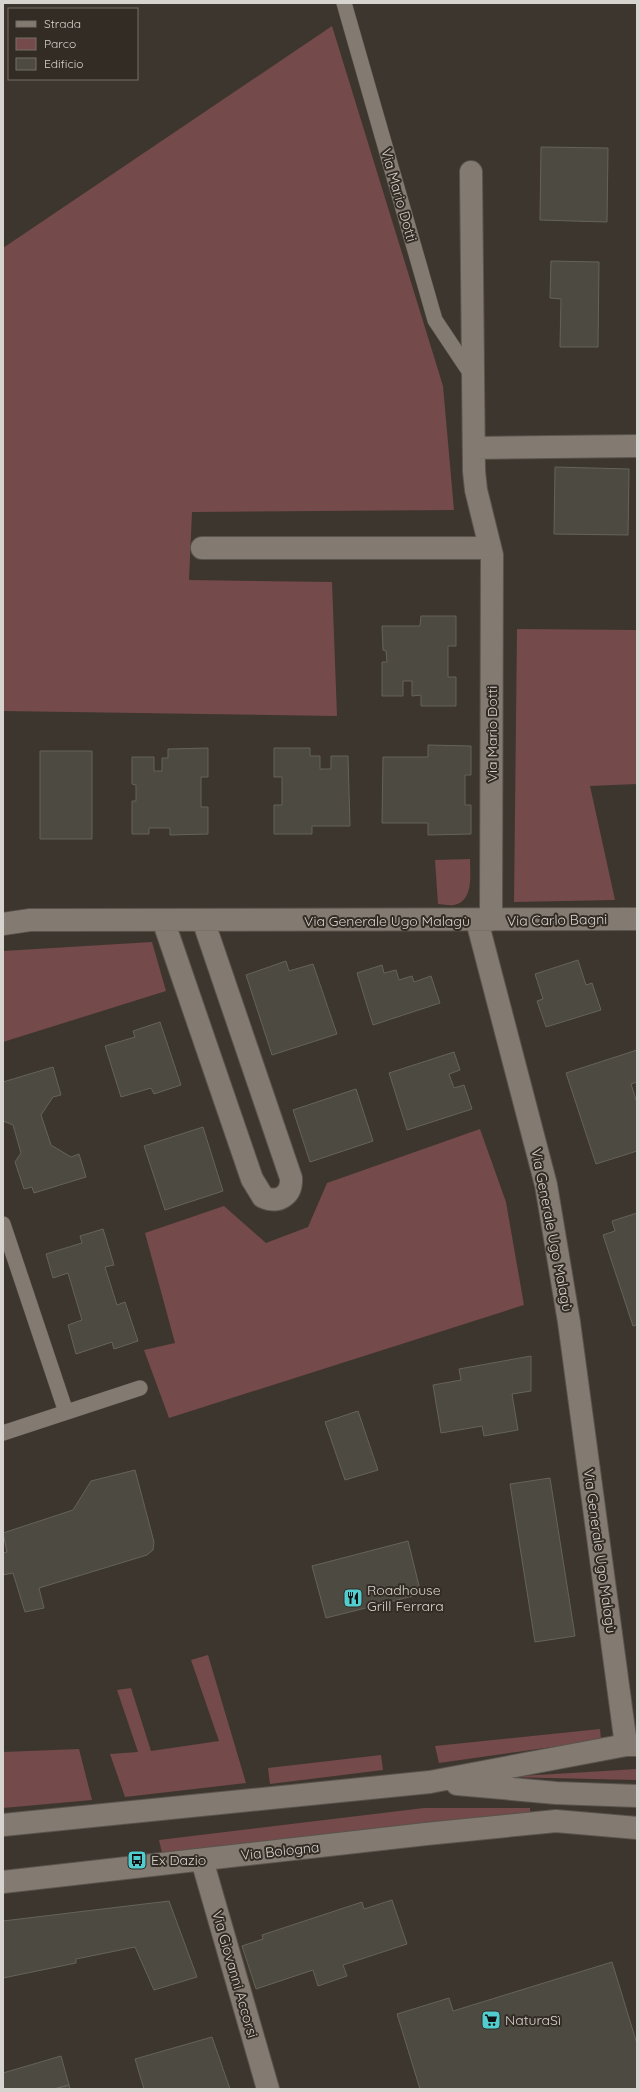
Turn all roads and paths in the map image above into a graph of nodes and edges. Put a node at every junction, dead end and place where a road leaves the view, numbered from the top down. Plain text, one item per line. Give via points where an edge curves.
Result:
1 (344, 3) edge
2 (471, 172) dead end
3 (473, 378) junction
4 (637, 446) edge
5 (474, 448) junction
6 (202, 548) dead end
7 (490, 548) junction
8 (637, 919) edge
9 (163, 920) junction
10 (203, 920) junction
11 (484, 920) junction
12 (3, 924) edge
13 (3, 1224) edge
14 (140, 1388) dead end
15 (66, 1412) junction
16 (3, 1433) edge
17 (631, 1745) edge
18 (430, 1782) junction
19 (556, 1794) junction
20 (637, 1796) edge
21 (556, 1821) junction
22 (3, 1825) edge
23 (637, 1828) edge
24 (202, 1860) junction
25 (3, 1882) edge
26 (268, 2089) edge

1 - 3 lane, Via Mario Dotti via 435,320
2 - 3 street, Via Mario Dotti
3 - 5 street, Via Mario Dotti
4 - 5 street
5 - 7 street, Via Mario Dotti via 476,490
6 - 7 street
7 - 11 street, Via Mario Dotti via 492,555
8 - 11 street, Via Carlo Bagni
9 - 10 street, Via Generale Ugo Malagù
9 - 10 street via 252,1179 263,1197 277,1199 285,1196 290,1190 291,1178
9 - 12 street, Via Generale Ugo Malagù via 30,920
10 - 11 street, Via Generale Ugo Malagù
11 - 17 street, Via Generale Ugo Malagù via 546,1185 569,1322
13 - 15 lane
14 - 15 lane
15 - 16 lane
17 - 18 street
18 - 19 street
18 - 22 street
19 - 20 street
19 - 21 street
21 - 23 street, Via Bologna
21 - 24 street, Via Bologna
24 - 25 street, Via Bologna
24 - 26 street, Via Giovanni Accorsi

